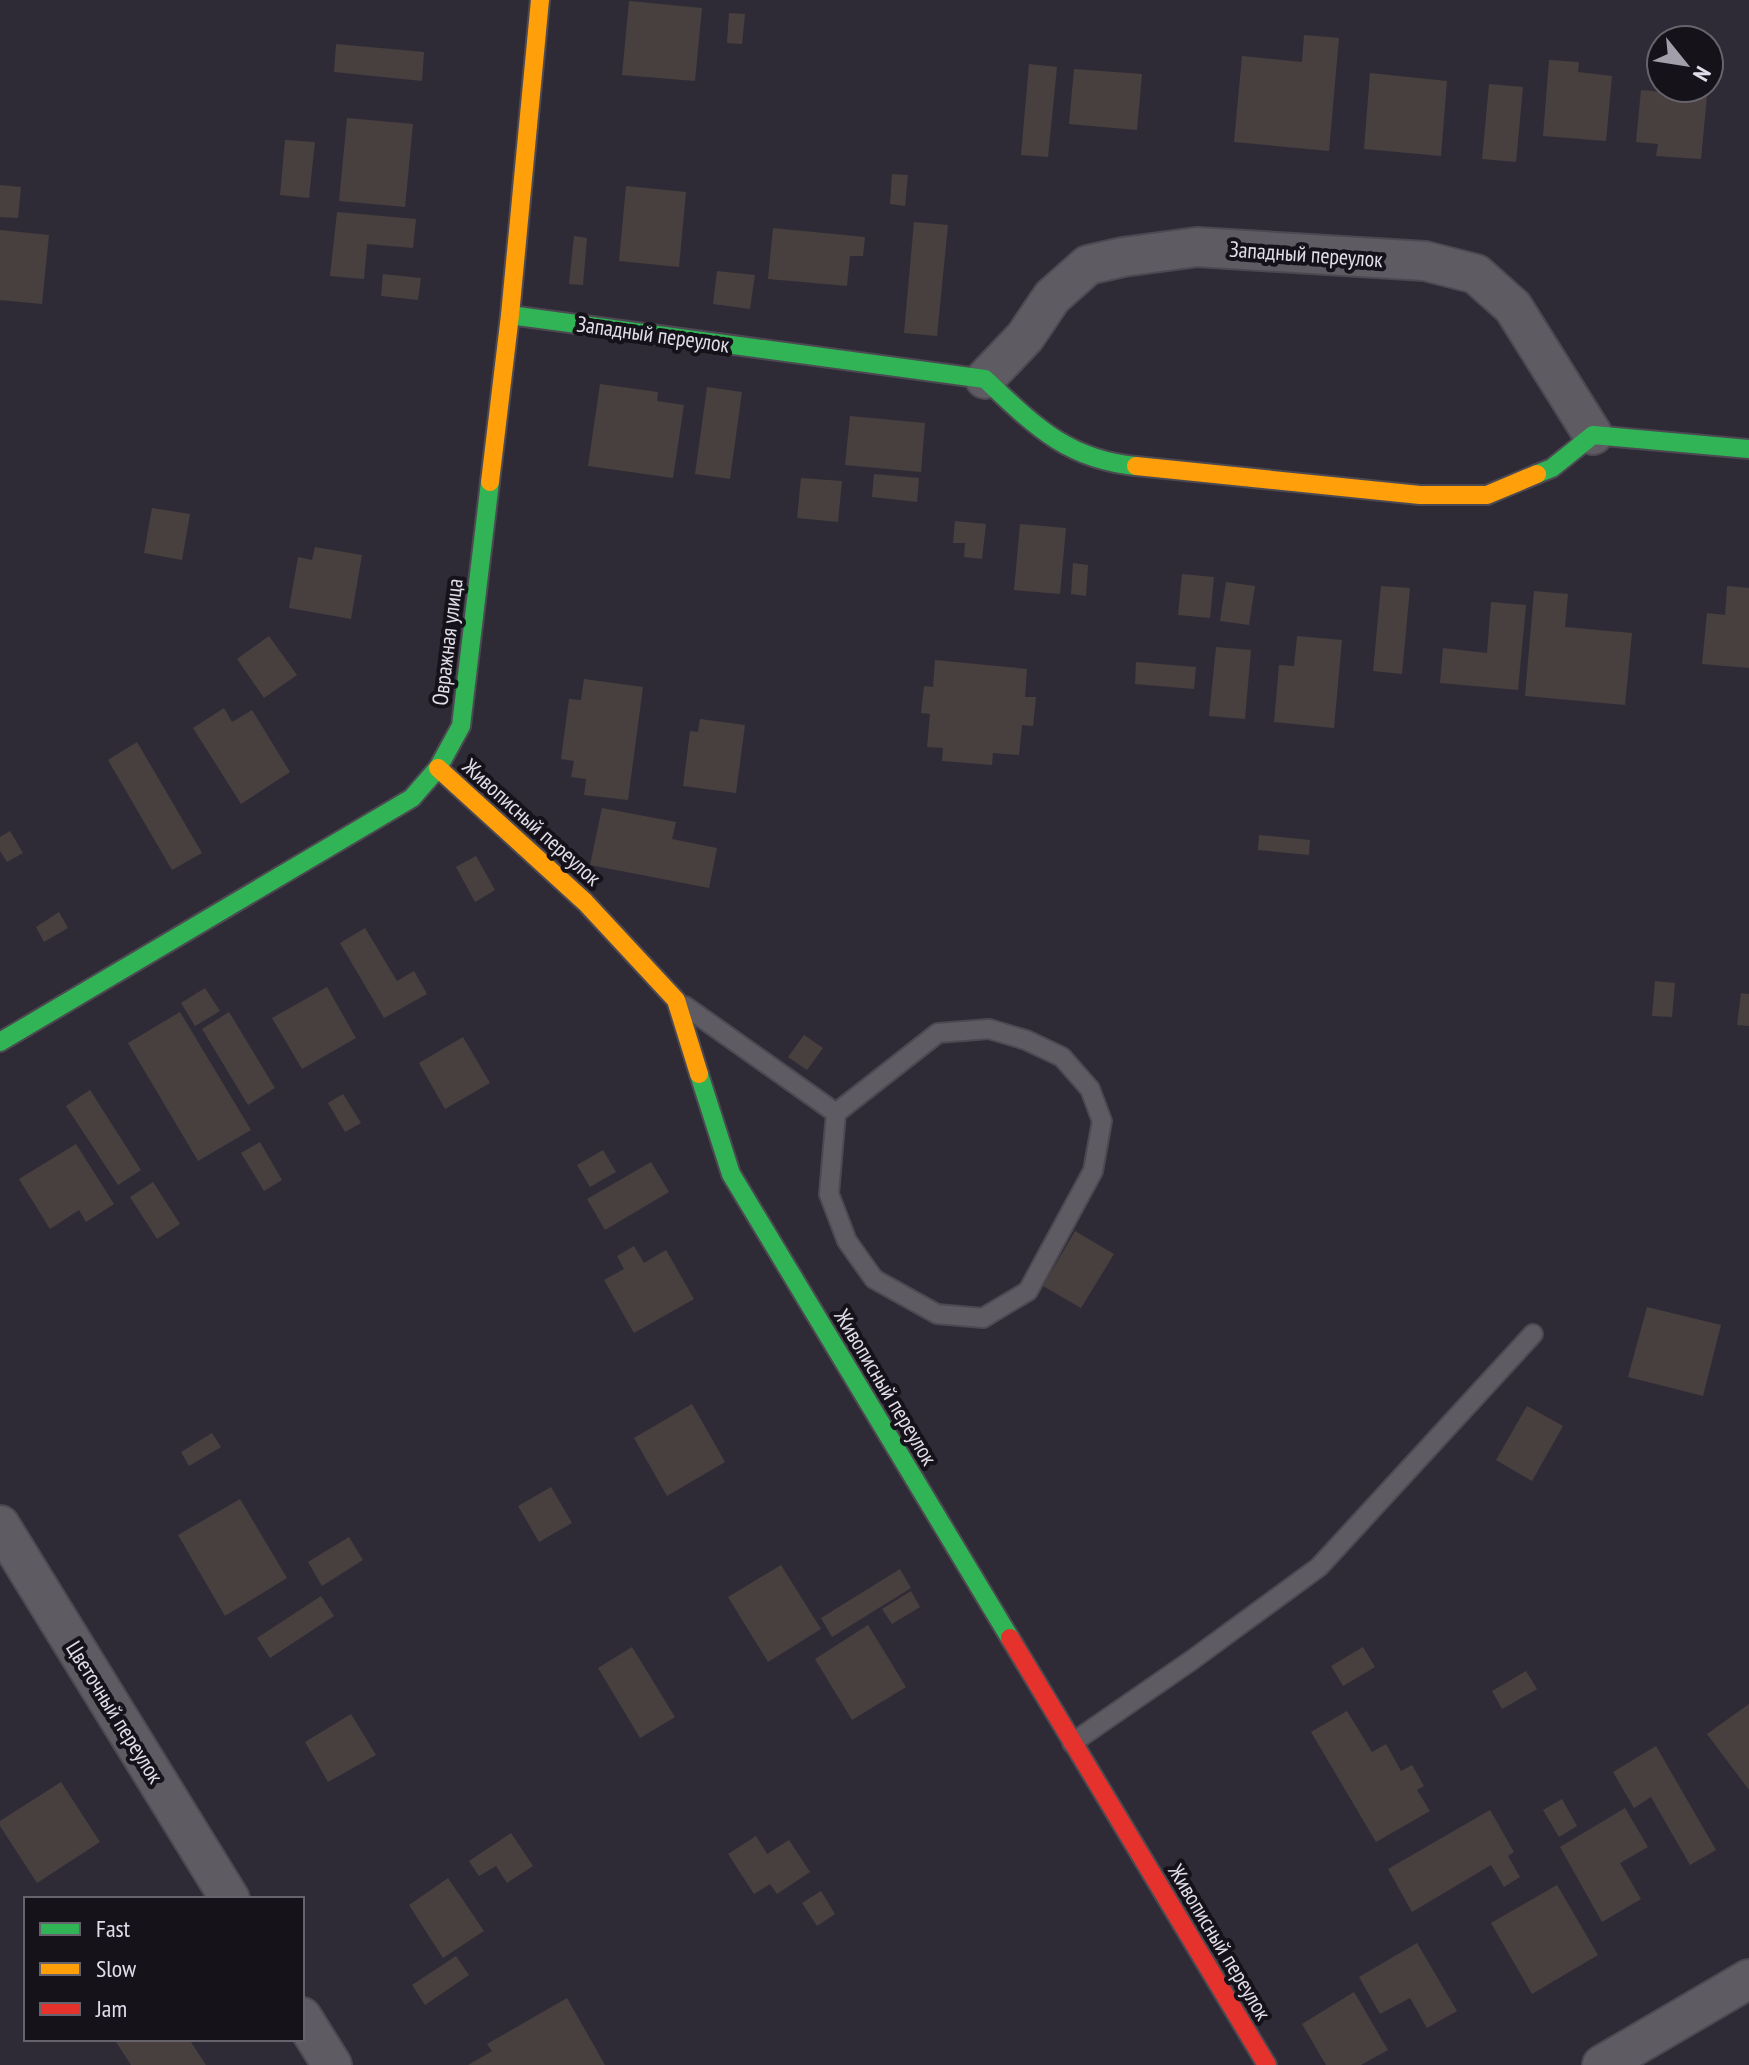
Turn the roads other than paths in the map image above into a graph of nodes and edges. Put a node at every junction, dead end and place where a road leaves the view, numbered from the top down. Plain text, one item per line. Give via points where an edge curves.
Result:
1 (540, 0) edge
2 (510, 315) junction
3 (985, 379) junction
4 (1593, 435) junction
5 (1749, 449) edge
6 (438, 768) junction
7 (676, 1000) junction
8 (0, 1042) edge
9 (836, 1113) junction
10 (1533, 1334) dead end
11 (0, 1525) edge
12 (1072, 1743) junction
13 (229, 1897) edge
14 (1749, 1979) edge
15 (304, 2020) edge
16 (332, 2065) edge
17 (1267, 2065) edge
18 (1602, 2065) edge

1 - 2 street, Овражная улица
2 - 3 street, Западный переулок
2 - 6 street, Овражная улица via 461,726
3 - 4 street via 1066,448 1112,464 1405,494 1487,495 1552,468
3 - 4 street, Западный переулок via 1025,337 1052,297 1088,265 1197,247 1425,261 1476,274 1513,307
4 - 5 street
6 - 7 street, Живописный переулок via 585,902
6 - 8 street, Овражная улица via 412,798
7 - 9 lane
7 - 12 street, Живописный переулок via 731,1174
9 - 9 lane via 938,1033 989,1029 1062,1057 1090,1089 1102,1121 1093,1171 1028,1291 983,1318 937,1314 874,1279 847,1241 829,1194
10 - 12 lane via 1319,1567
11 - 13 street, Цветочный переулок
12 - 17 street, Живописный переулок
14 - 18 street
15 - 16 street

